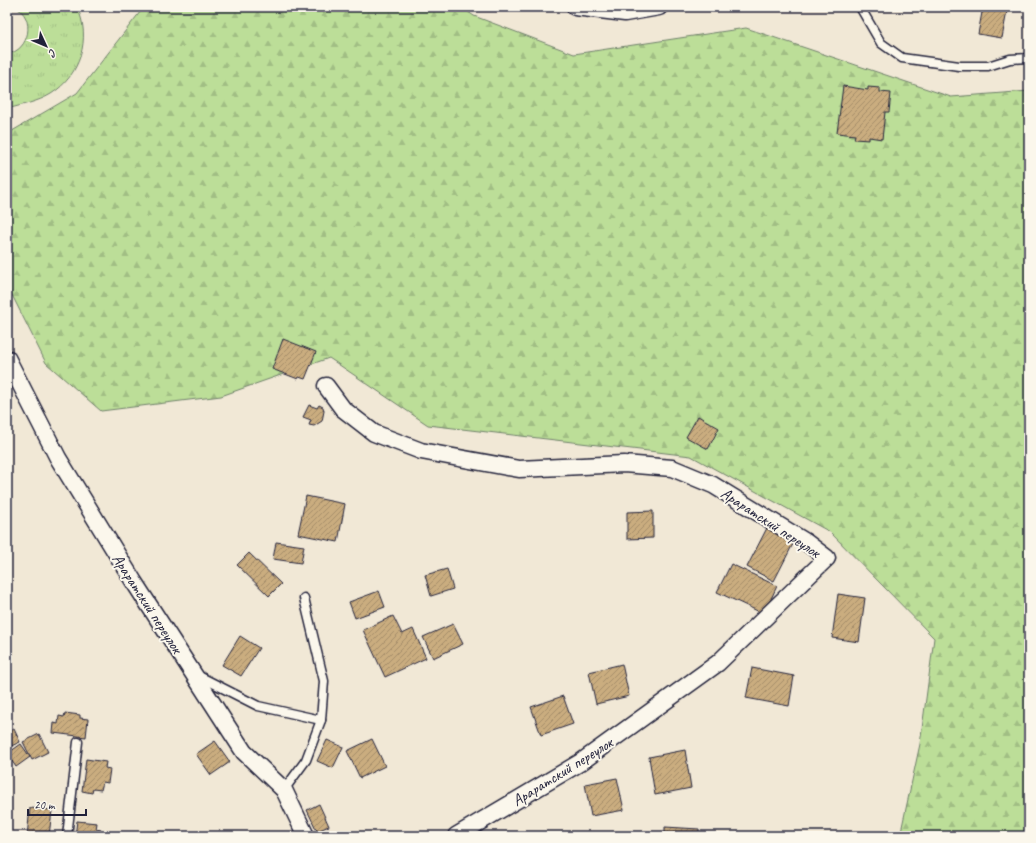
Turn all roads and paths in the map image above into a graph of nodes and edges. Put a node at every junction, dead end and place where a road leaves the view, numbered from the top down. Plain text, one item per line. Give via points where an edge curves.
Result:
1 (575, 7) edge
2 (658, 7) edge
3 (860, 7) edge
4 (1029, 58) edge
5 (7, 358) edge
6 (326, 386) dead end
7 (304, 598) dead end
8 (193, 673) junction
9 (321, 720) junction
10 (78, 742) dead end
11 (284, 790) junction
12 (67, 836) edge
13 (306, 836) edge
14 (456, 836) edge

1 - 2 street via 625,13
3 - 4 lane via 881,43 902,58 959,66 988,66 1010,59
5 - 8 street, Араратский переулок via 58,458
6 - 14 street, Араратский переулок via 343,409 374,433 421,451 519,470 624,464 672,468 713,485 806,542 827,558 718,663 581,762
7 - 9 lane via 324,681
8 - 9 lane via 258,706
8 - 11 street, Араратский переулок via 244,752
9 - 11 lane via 306,760
10 - 12 lane
11 - 13 street, Араратский переулок

